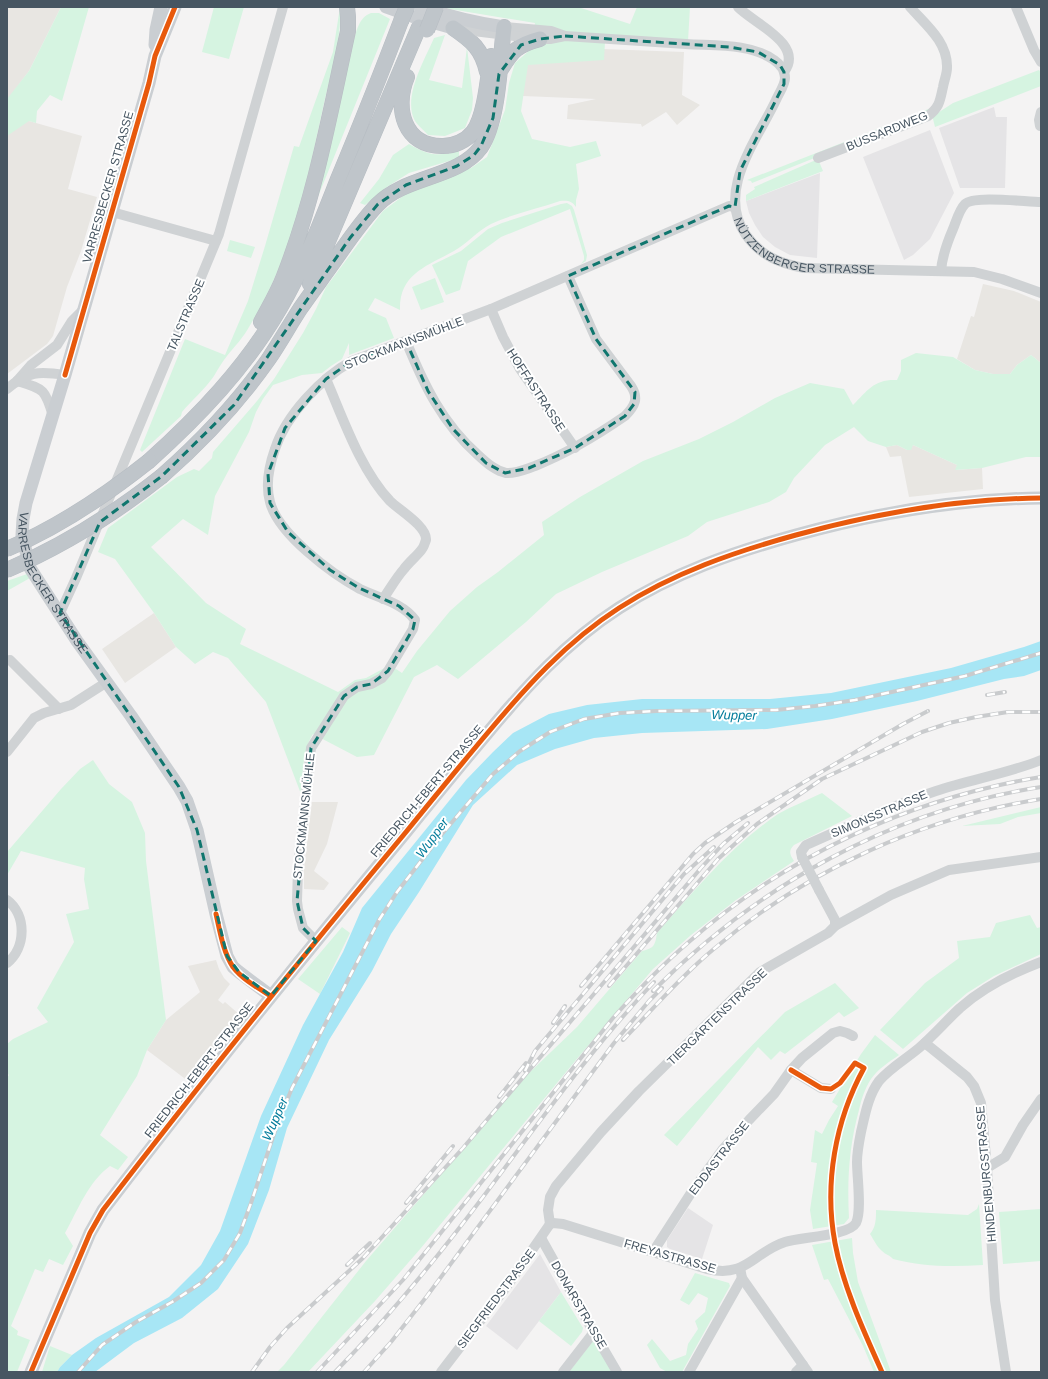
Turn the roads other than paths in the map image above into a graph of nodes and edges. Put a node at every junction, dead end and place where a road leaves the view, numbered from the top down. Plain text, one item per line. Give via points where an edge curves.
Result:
1 (161, 7) edge
2 (174, 7) edge
3 (283, 7) edge
4 (347, 7) edge
5 (360, 7) edge
6 (386, 7) edge
7 (407, 7) edge
8 (420, 7) edge
9 (428, 7) edge
10 (436, 7) edge
11 (738, 7) edge
12 (910, 7) edge
13 (1019, 8) edge
14 (453, 28) junction
15 (423, 29) junction
16 (499, 30) junction
17 (348, 31) junction
18 (565, 36) junction
19 (540, 39) junction
20 (155, 56) junction
21 (1041, 62) edge
22 (784, 72) junction
23 (493, 76) junction
24 (1041, 112) edge
25 (1040, 126) edge
26 (818, 158) dead end
27 (1041, 202) edge
28 (736, 207) junction
29 (112, 212) junction
30 (216, 241) junction
31 (941, 271) junction
32 (568, 276) junction
33 (1041, 293) edge
34 (491, 308) junction
35 (84, 310) junction
36 (299, 310) junction
37 (406, 341) junction
38 (65, 375) junction
39 (326, 379) junction
40 (16, 381) junction
41 (7, 389) edge
42 (199, 414) junction
43 (53, 416) junction
44 (575, 448) junction
45 (1041, 498) edge
46 (7, 549) edge
47 (7, 570) edge
48 (383, 599) junction
49 (60, 613) junction
50 (10, 660) dead end
51 (107, 682) junction
52 (59, 709) junction
53 (7, 752) edge
54 (1041, 760) edge
55 (1041, 857) edge
56 (7, 900) edge
57 (835, 926) junction
58 (316, 941) junction
59 (1041, 962) edge
60 (7, 963) edge
61 (270, 996) junction
62 (853, 1036) dead end
63 (925, 1043) junction
64 (791, 1070) junction
65 (831, 1089) dead end
66 (1041, 1099) edge
67 (987, 1168) junction
68 (550, 1224) junction
69 (541, 1238) junction
70 (653, 1252) junction
71 (741, 1273) junction
72 (594, 1332) junction
73 (802, 1370) edge
74 (31, 1372) edge
75 (441, 1372) edge
76 (563, 1372) edge
77 (617, 1372) edge
78 (689, 1372) edge
79 (1006, 1372) edge

1 - 20 main road, VARRESBECKER STRASSE via 156,30
2 - 20 main road, VARRESBECKER STRASSE
3 - 30 street, TALSTRASSE
4 - 17 highway
5 - 17 highway
6 - 14 main road
7 - 42 highway, bridge via 294,283 241,366
8 - 16 main road
9 - 15 highway
10 - 15 highway, bridge
11 - 22 street, NÜTZENBERGER STRASSE via 786,47 790,60
12 - 26 street, BUSSARDWEG via 938,38 946,56 947,69 935,111 928,116
13 - 21 street
14 - 16 street
14 - 23 highway via 478,50
15 - 23 highway via 402,92 403,118 411,133 419,140 436,146 447,146 457,144 472,133 479,121
15 - 36 highway
16 - 18 street via 551,31
16 - 19 street
16 - 23 highway
17 - 42 highway via 310,196 284,276 257,330 234,366 209,395
18 - 19 street
18 - 22 street via 746,49 770,57
19 - 23 highway via 526,42 517,48
20 - 29 main road, VARRESBECKER STRASSE
22 - 28 street, NÜTZENBERGER STRASSE via 784,84 740,171
23 - 36 highway via 495,107 478,150 457,166 406,185 378,204 350,238
24 - 25 street
27 - 31 street via 980,200 966,203 946,244
28 - 31 street, NÜTZENBERGER STRASSE via 741,226 752,243 774,260 790,266
28 - 32 street, STOCKMANNSMÜHLE via 729,206
29 - 30 street
29 - 35 main road, VARRESBECKER STRASSE
30 - 49 street, TALSTRASSE
31 - 33 street, NÜTZENBERGER STRASSE via 974,272
32 - 34 street, STOCKMANNSMÜHLE
32 - 44 street via 596,339 631,386 636,398 632,410 625,416
34 - 37 street, STOCKMANNSMÜHLE
34 - 44 street, HOFFASTRASSE via 520,370
35 - 38 main road, VARRESBECKER STRASSE
35 - 40 street via 72,321 57,345 31,365
36 - 47 highway, bridge via 268,360 234,405 162,476 84,532
37 - 39 street, STOCKMANNSMÜHLE via 352,361 338,368
37 - 44 street via 428,391 449,424 481,459 496,469 514,473
38 - 40 street via 31,373
38 - 43 main road, VARRESBECKER STRASSE
39 - 48 street via 351,437 377,484 389,500 425,534 426,541 422,549
39 - 48 street, STOCKMANNSMÜHLE via 296,411 277,445 268,474 270,503 278,521 314,557 359,588
40 - 41 street
40 - 43 street via 45,392
42 - 46 highway, bridge via 122,483 48,529
43 - 49 main road, VARRESBECKER STRASSE via 26,503 22,535 30,568
45 - 58 main road, FRIEDRICH-EBERT-STRASSE via 1011,498 917,508 817,529 710,562 648,590 618,608 577,638 524,690
48 - 58 street, STOCKMANNSMÜHLE via 410,613 415,620 413,630 382,678 357,687 344,696 311,748 298,869 298,909 303,928
49 - 51 main road, VARRESBECKER STRASSE
50 - 52 street
51 - 52 street via 71,705
51 - 61 main road, VARRESBECKER STRASSE via 187,801 197,830 227,956 238,972
52 - 53 street via 34,718
54 - 57 street, SIMONSSTRASSE, bridge via 1018,770 936,791 806,845 801,852 802,857 835,920
55 - 57 street, TIERGARTENSTRASSE via 948,870 891,895
56 - 60 street via 19,915 22,929 21,940 14,956
57 - 68 street, TIERGARTENSTRASSE via 828,933 760,972 639,1091 556,1186 550,1197
58 - 61 main road, FRIEDRICH-EBERT-STRASSE
59 - 63 street via 985,989 960,1008
61 - 74 main road, FRIEDRICH-EBERT-STRASSE via 103,1210 87,1239
62 - 64 street, EDDASTRASSE via 840,1031 833,1033
63 - 67 street, HINDENBURGSTRASSE via 961,1071 974,1086 983,1115
63 - 71 street via 880,1081 869,1102 858,1150 858,1212 857,1221 853,1226 838,1233 784,1242 768,1251
64 - 65 street via 821,1088
64 - 70 street, EDDASTRASSE via 774,1094 723,1150 691,1193
66 - 67 street via 1005,1157
67 - 79 street, HINDENBURGSTRASSE via 995,1300
68 - 69 street, SIEGFRIEDSTRASSE
68 - 70 street, FREYASTRASSE via 563,1224
69 - 72 street, DONARSTRASSE
69 - 75 street, SIEGFRIEDSTRASSE
70 - 71 street, FREYASTRASSE via 717,1271
71 - 73 street
71 - 78 street
72 - 76 street
72 - 77 street, DONARSTRASSE

